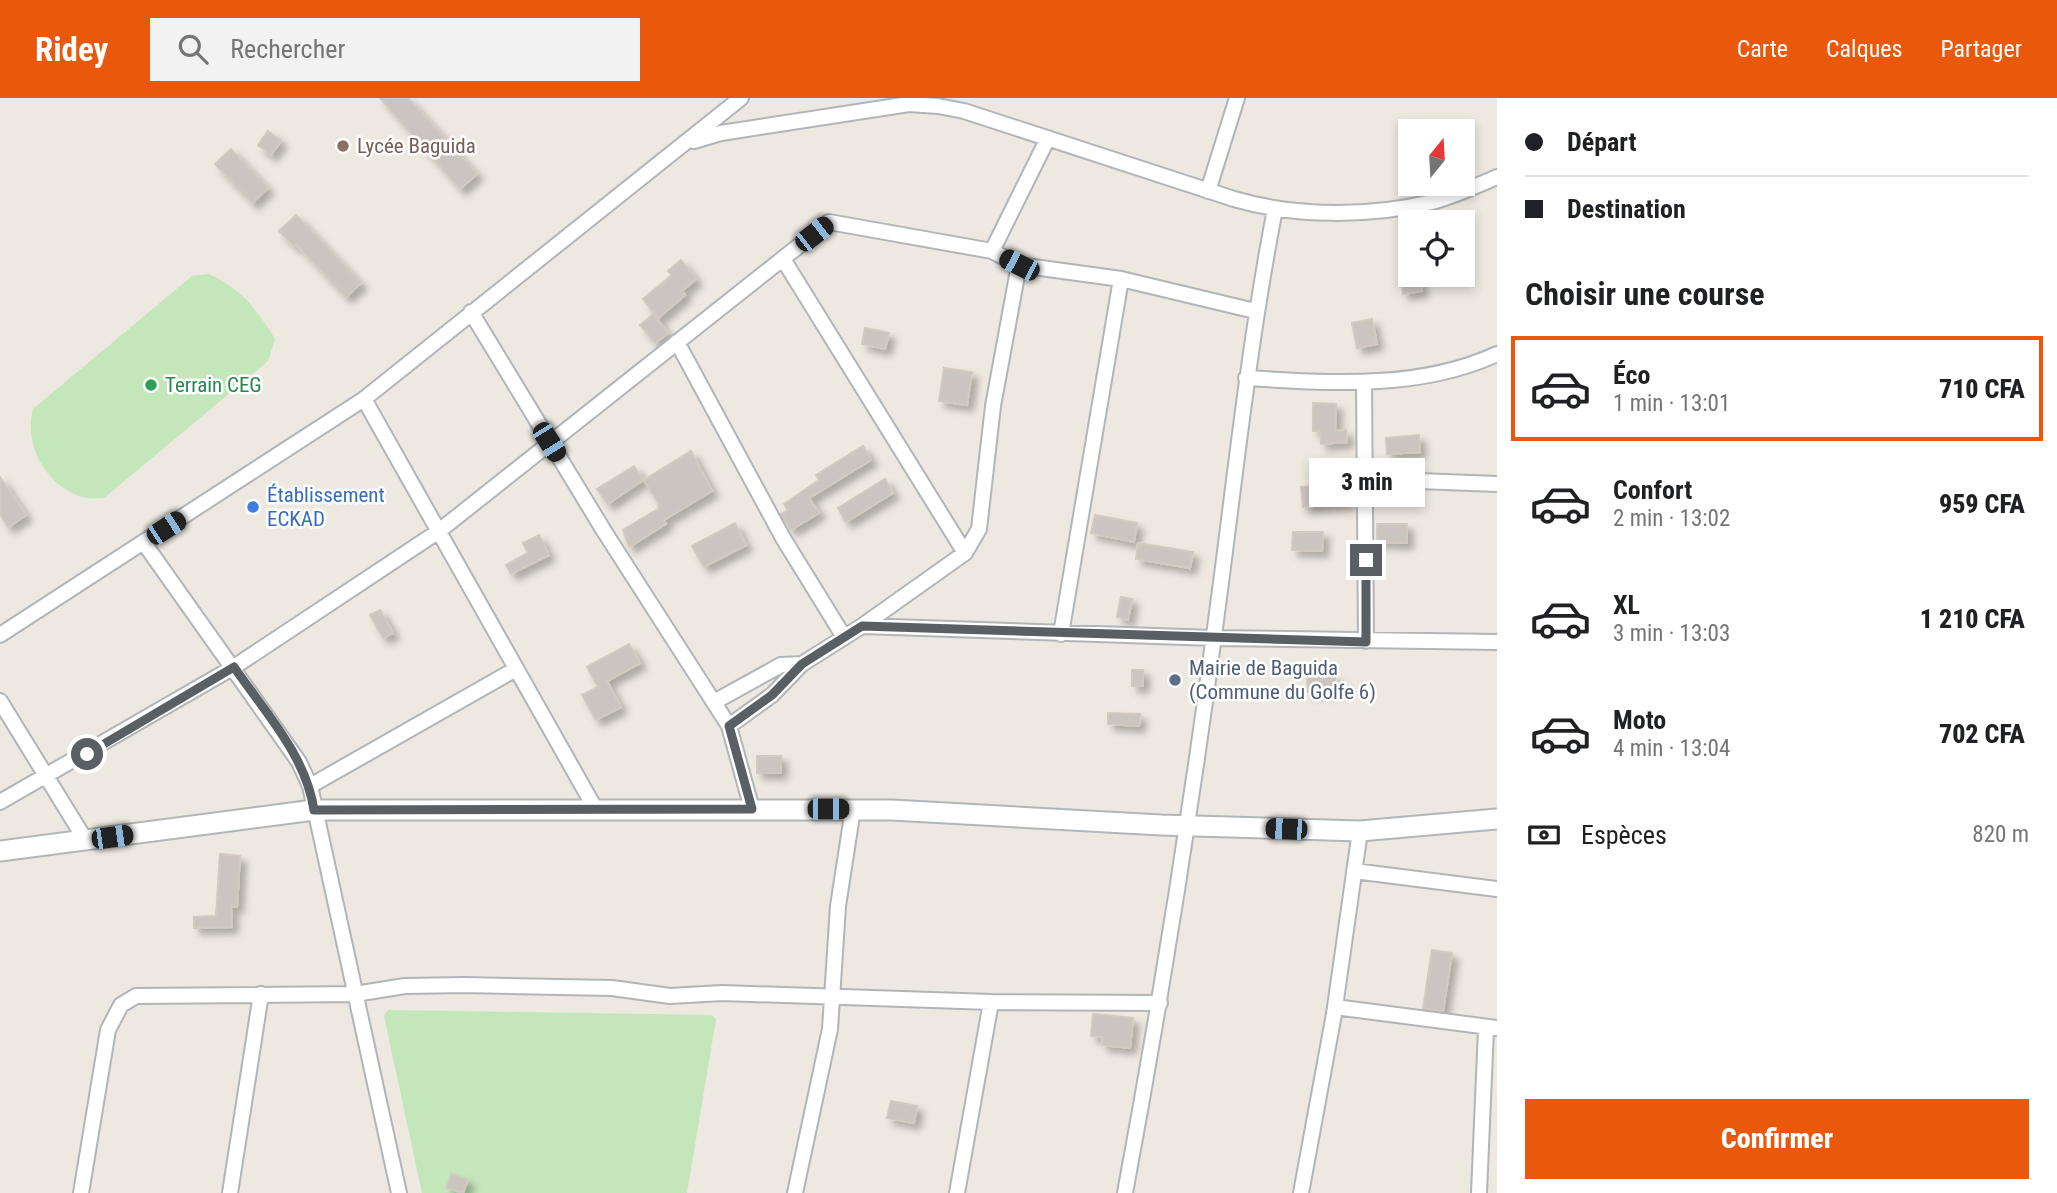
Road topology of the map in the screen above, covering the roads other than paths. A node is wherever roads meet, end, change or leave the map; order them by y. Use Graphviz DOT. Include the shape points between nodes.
graph roads {
  1 [pos="741,98"];
  2 [pos="1237,98"];
  3 [pos="1048,138"];
  4 [pos="689,142"];
  5 [pos="1497,177"];
  6 [pos="1208,191"];
  7 [pos="1275,209"];
  8 [pos="992,251"];
  9 [pos="783,259"];
  10 [pos="1019,265"];
  11 [pos="1121,279"];
  12 [pos="1255,311"];
  13 [pos="471,312"];
  14 [pos="677,342"];
  15 [pos="1497,354"];
  16 [pos="1247,378"];
  17 [pos="1364,384"];
  18 [pos="364,399"];
  19 [pos="549,442"];
  20 [pos="1366,479"];
  21 [pos="1497,484"];
  22 [pos="439,531"];
  23 [pos="144,543"];
  24 [pos="965,553"];
  25 [pos="862,626"];
  26 [pos="1061,634"];
  27 [pos="0,635"];
  28 [pos="845,636"];
  29 [pos="1214,638"];
  30 [pos="1366,642"];
  31 [pos="1497,642"];
  32 [pos="802,664"];
  33 [pos="234,667"];
  34 [pos="516,668"];
  35 [pos="0,701"];
  36 [pos="713,702"];
  37 [pos="729,726"];
  38 [pos="47,777"];
  39 [pos="310,786"];
  40 [pos="0,802"];
  41 [pos="752,809"];
  42 [pos="853,809"];
  43 [pos="314,810"];
  44 [pos="596,810"];
  45 [pos="1497,819"];
  46 [pos="1186,826"];
  47 [pos="1360,831"];
  48 [pos="86,841"];
  49 [pos="0,851"];
  50 [pos="1354,871"];
  51 [pos="1497,889"];
  52 [pos="261,994"];
  53 [pos="355,994"];
  54 [pos="834,998"];
  55 [pos="991,1002"];
  56 [pos="1160,1003"];
  57 [pos="1335,1007"];
  58 [pos="1492,1028"];
  59 [pos="81,1193"];
  60 [pos="230,1193"];
  61 [pos="399,1193"];
  62 [pos="794,1193"];
  63 [pos="957,1193"];
  64 [pos="1125,1193"];
  65 [pos="1301,1193"];
  66 [pos="1479,1193"];
  1 -- 4 [label="street"];
  2 -- 6 [label="street"];
  3 -- 4 [label="street" via="964,111 909,104"];
  3 -- 6 [label="street"];
  3 -- 8 [label="street"];
  4 -- 13 [label="street"];
  5 -- 7 [label="street" via="1432,202 1401,207"];
  6 -- 7 [label="street"];
  7 -- 12 [label="street"];
  8 -- 9 [label="street" via="829,222"];
  8 -- 10 [label="street"];
  9 -- 14 [label="street"];
  9 -- 24 [label="street"];
  10 -- 11 [label="street"];
  10 -- 24 [label="street" via="993,406 979,529"];
  11 -- 12 [label="street"];
  11 -- 26 [label="street"];
  12 -- 16 [label="street"];
  13 -- 18 [label="street"];
  13 -- 19 [label="street"];
  14 -- 19 [label="street"];
  14 -- 28 [label="street" via="783,538"];
  15 -- 17 [label="street" via="1475,364"];
  16 -- 17 [label="street"];
  16 -- 29 [label="street"];
  17 -- 20 [label="street"];
  18 -- 22 [label="street"];
  18 -- 23 [label="street"];
  19 -- 22 [label="street"];
  19 -- 36 [label="street"];
  20 -- 21 [label="street"];
  20 -- 30 [label="street"];
  22 -- 33 [label="street"];
  22 -- 34 [label="street"];
  23 -- 27 [label="street"];
  23 -- 33 [label="street"];
  24 -- 25 [label="street"];
  25 -- 26 [label="street"];
  25 -- 28 [label="street"];
  26 -- 29 [label="street"];
  28 -- 32 [label="street"];
  29 -- 30 [label="street"];
  29 -- 46 [label="street"];
  30 -- 31 [label="street"];
  32 -- 36 [label="street" via="782,665"];
  32 -- 37 [label="street" via="772,695"];
  33 -- 38 [label="street"];
  33 -- 39 [label="street" via="299,762"];
  34 -- 39 [label="street"];
  34 -- 44 [label="street"];
  35 -- 38 [label="street"];
  36 -- 37 [label="street"];
  37 -- 41 [label="street"];
  38 -- 40 [label="street"];
  38 -- 48 [label="street"];
  39 -- 43 [label="street"];
  41 -- 42 [label="street"];
  41 -- 44 [label="street"];
  42 -- 46 [label="street"];
  42 -- 54 [label="street" via="836,923"];
  43 -- 44 [label="street"];
  43 -- 48 [label="street"];
  43 -- 53 [label="street"];
  45 -- 47 [label="street"];
  46 -- 47 [label="street"];
  46 -- 56 [label="street"];
  47 -- 50 [label="street"];
  48 -- 49 [label="street"];
  50 -- 51 [label="street"];
  50 -- 57 [label="street"];
  52 -- 53 [label="street"];
  52 -- 59 [label="street" via="151,994 121,1005 108,1030"];
  52 -- 60 [label="street"];
  53 -- 54 [label="street" via="405,986 553,986 670,996 722,993"];
  53 -- 61 [label="street"];
  54 -- 55 [label="street"];
  54 -- 62 [label="street"];
  55 -- 56 [label="street"];
  55 -- 63 [label="street"];
  56 -- 64 [label="street"];
  57 -- 58 [label="street"];
  57 -- 65 [label="street"];
  58 -- 66 [label="street"];
}
